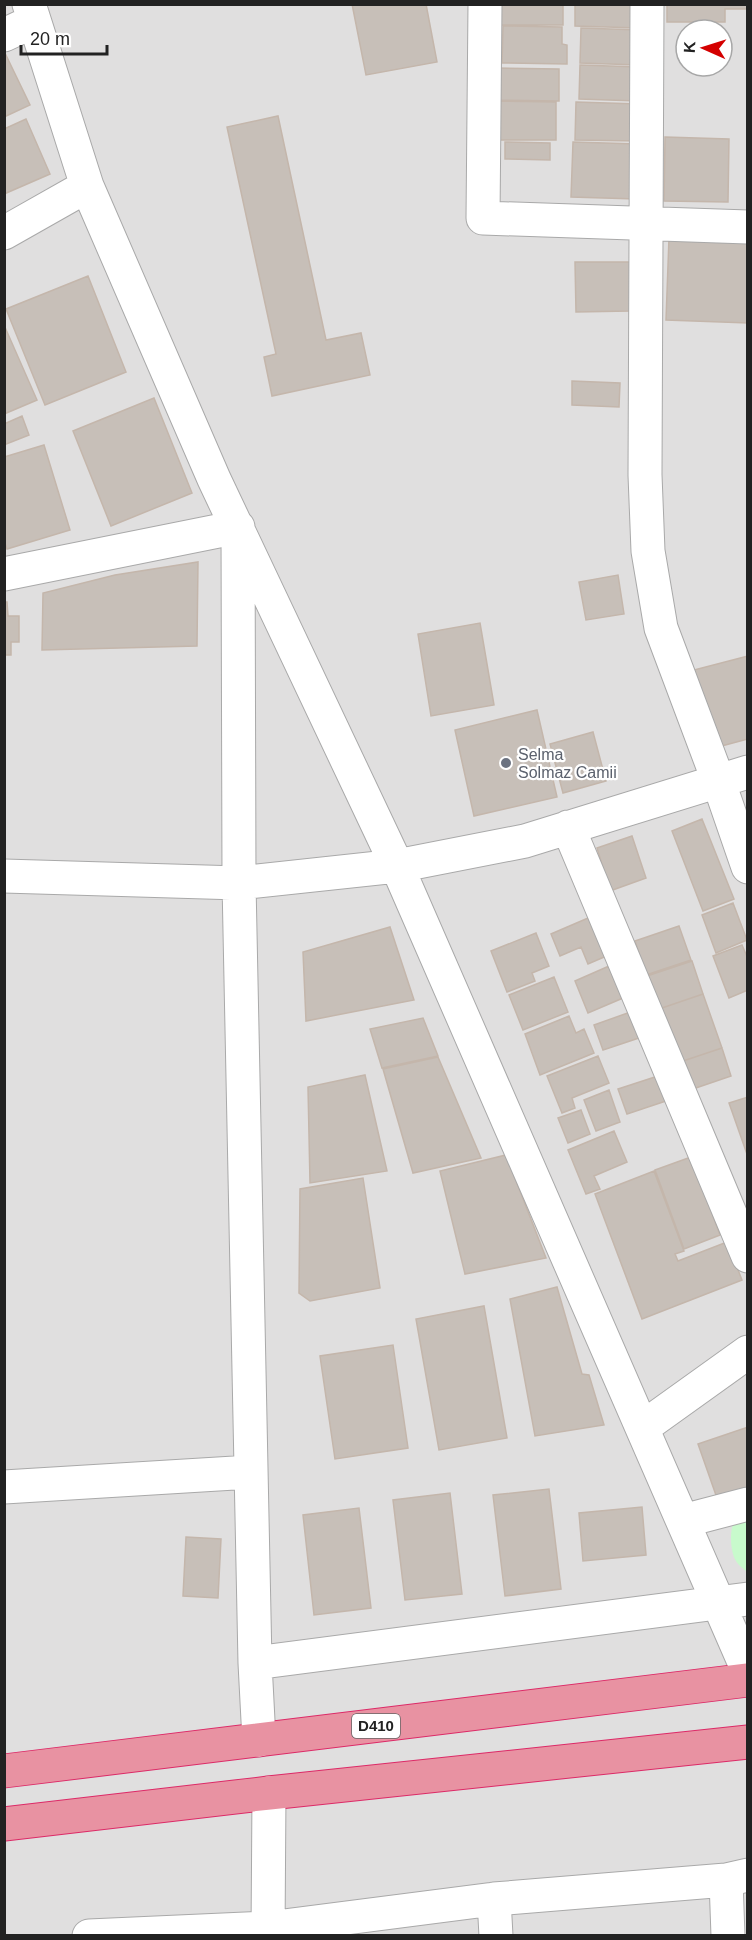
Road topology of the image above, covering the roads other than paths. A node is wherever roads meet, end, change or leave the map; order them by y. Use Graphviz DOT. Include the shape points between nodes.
graph roads {
  1 [pos="485,4"];
  2 [pos="647,4"];
  3 [pos="31,13"];
  4 [pos="4,35"];
  5 [pos="87,186"];
  6 [pos="645,223"];
  7 [pos="747,227"];
  8 [pos="4,233"];
  9 [pos="238,527"];
  10 [pos="4,574"];
  11 [pos="733,776"];
  12 [pos="568,827"];
  13 [pos="396,866"];
  14 [pos="747,867"];
  15 [pos="4,876"];
  16 [pos="239,882"];
  17 [pos="747,1256"];
  18 [pos="747,1352"];
  19 [pos="642,1428"];
  20 [pos="251,1472"];
  21 [pos="4,1487"];
  22 [pos="747,1504"];
  23 [pos="683,1521"];
  24 [pos="733,1600"];
  25 [pos="255,1662"];
  26 [pos="747,1671"];
  27 [pos="747,1680"];
  28 [pos="259,1740"];
  29 [pos="747,1742"];
  30 [pos="4,1772"];
  31 [pos="269,1793"];
  32 [pos="4,1824"];
  33 [pos="737,1877"];
  34 [pos="494,1899"];
  35 [pos="268,1932"];
  36 [pos="88,1935"];
  37 [pos="496,1935"];
  38 [pos="728,1935"];
  1 -- 6 [label="street" via="483,218"];
  2 -- 6 [label="street"];
  3 -- 4 [label="street"];
  3 -- 5 [label="street"];
  5 -- 8 [label="street"];
  5 -- 9 [label="street"];
  6 -- 7 [label="street"];
  6 -- 11 [label="street" via="648,551 661,628"];
  9 -- 10 [label="street"];
  9 -- 13 [label="street"];
  9 -- 16 [label="street"];
  11 -- 12 [label="street"];
  11 -- 14 [label="street"];
  12 -- 13 [label="street" via="525,840"];
  12 -- 17 [label="street"];
  13 -- 16 [label="street"];
  13 -- 19 [label="street"];
  15 -- 16 [label="street"];
  16 -- 20 [label="street"];
  18 -- 19 [label="street"];
  19 -- 23 [label="street"];
  20 -- 21 [label="street"];
  20 -- 25 [label="street"];
  22 -- 23 [label="street"];
  23 -- 24 [label="street"];
  24 -- 25 [label="street"];
  24 -- 26 [label="street"];
  25 -- 28 [label="street"];
  27 -- 28 [label="highway, D410"];
  28 -- 30 [label="highway, D410"];
  29 -- 31 [label="highway"];
  31 -- 32 [label="highway"];
  31 -- 35 [label="street"];
  33 -- 34 [label="street"];
  33 -- 38 [label="street"];
  34 -- 35 [label="street"];
  34 -- 37 [label="street"];
  35 -- 36 [label="street"];
}
